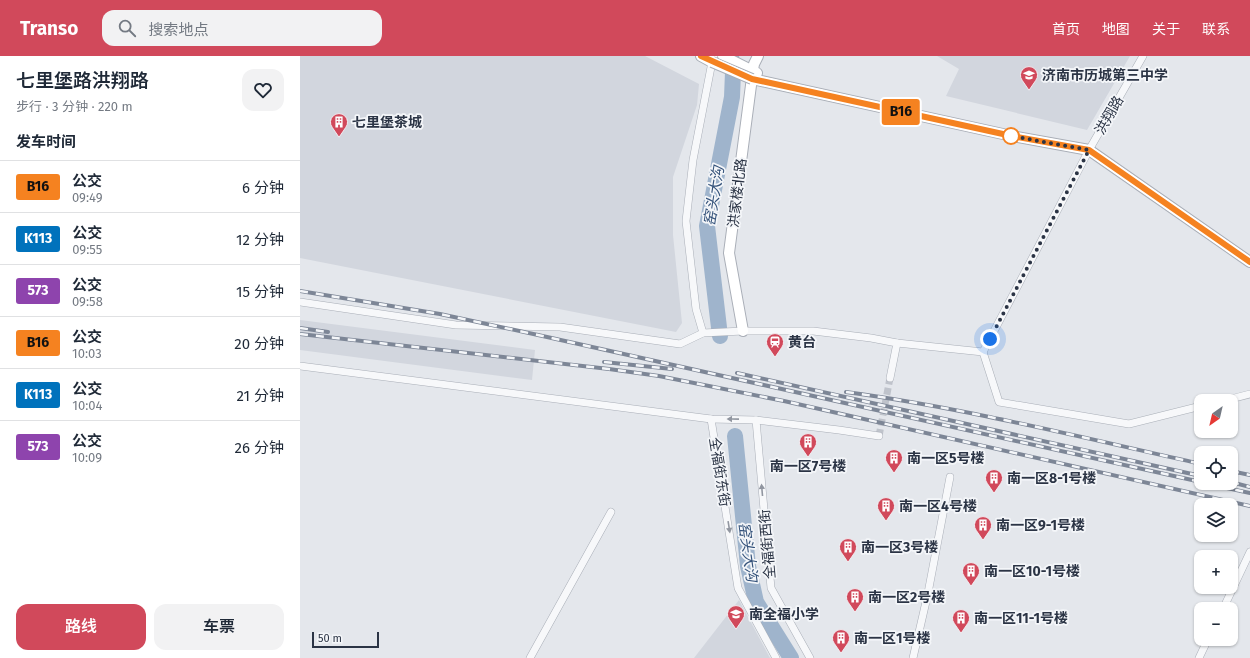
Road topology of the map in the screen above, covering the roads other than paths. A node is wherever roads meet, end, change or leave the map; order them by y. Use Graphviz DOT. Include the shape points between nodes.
graph roads {
  1 [pos="701,56"];
  2 [pos="723,56"];
  3 [pos="758,56"];
  4 [pos="1143,56"];
  5 [pos="713,59"];
  6 [pos="752,75"];
  7 [pos="1089,150"];
  8 [pos="1250,262"];
  9 [pos="300,302"];
  10 [pos="743,331"];
  11 [pos="703,333"];
  12 [pos="897,343"];
  13 [pos="983,352"];
  14 [pos="300,366"];
  15 [pos="890,378"];
  16 [pos="1250,394"];
  17 [pos="1238,397"];
  18 [pos="1194,408"];
  19 [pos="711,419"];
  20 [pos="756,420"];
  21 [pos="879,436"];
  22 [pos="950,477"];
  23 [pos="611,512"];
  24 [pos="1250,552"];
  25 [pos="1226,602"];
  26 [pos="1205,646"];
  27 [pos="530,658"];
  28 [pos="776,658"];
  29 [pos="810,658"];
  30 [pos="913,658"];
  31 [pos="1199,658"];
  1 -- 5 [label="main road"];
  2 -- 6 [label="main road"];
  3 -- 6 [label="main road, 洪家楼北路"];
  4 -- 7 [label="street, 洪翔路"];
  5 -- 6 [label="main road, bridge"];
  5 -- 11 [label="street" via="693,160 686,221 696,309"];
  6 -- 7 [label="main road" via="777,85"];
  6 -- 10 [label="main road, 洪家楼北路" via="729,253"];
  7 -- 8 [label="main road"];
  7 -- 13 [label="street, 洪翔路"];
  9 -- 11 [label="street" via="456,324 560,327 680,344"];
  10 -- 11 [label="street"];
  10 -- 12 [label="street" via="812,331"];
  12 -- 13 [label="street"];
  12 -- 15 [label="street"];
  13 -- 18 [label="street" via="999,402 1129,424"];
  14 -- 19 [label="street"];
  16 -- 17 [label="street"];
  20 -- 19 [label="street, one-way"];
  19 -- 28 [label="street, 全福街东街, one-way" via="738,588"];
  20 -- 21 [label="street"];
  29 -- 20 [label="street, 全福街西街, one-way" via="771,588"];
  22 -- 30 [label="street"];
  23 -- 27 [label="street"];
  24 -- 25 [label="street"];
  26 -- 31 [label="street"];
}
